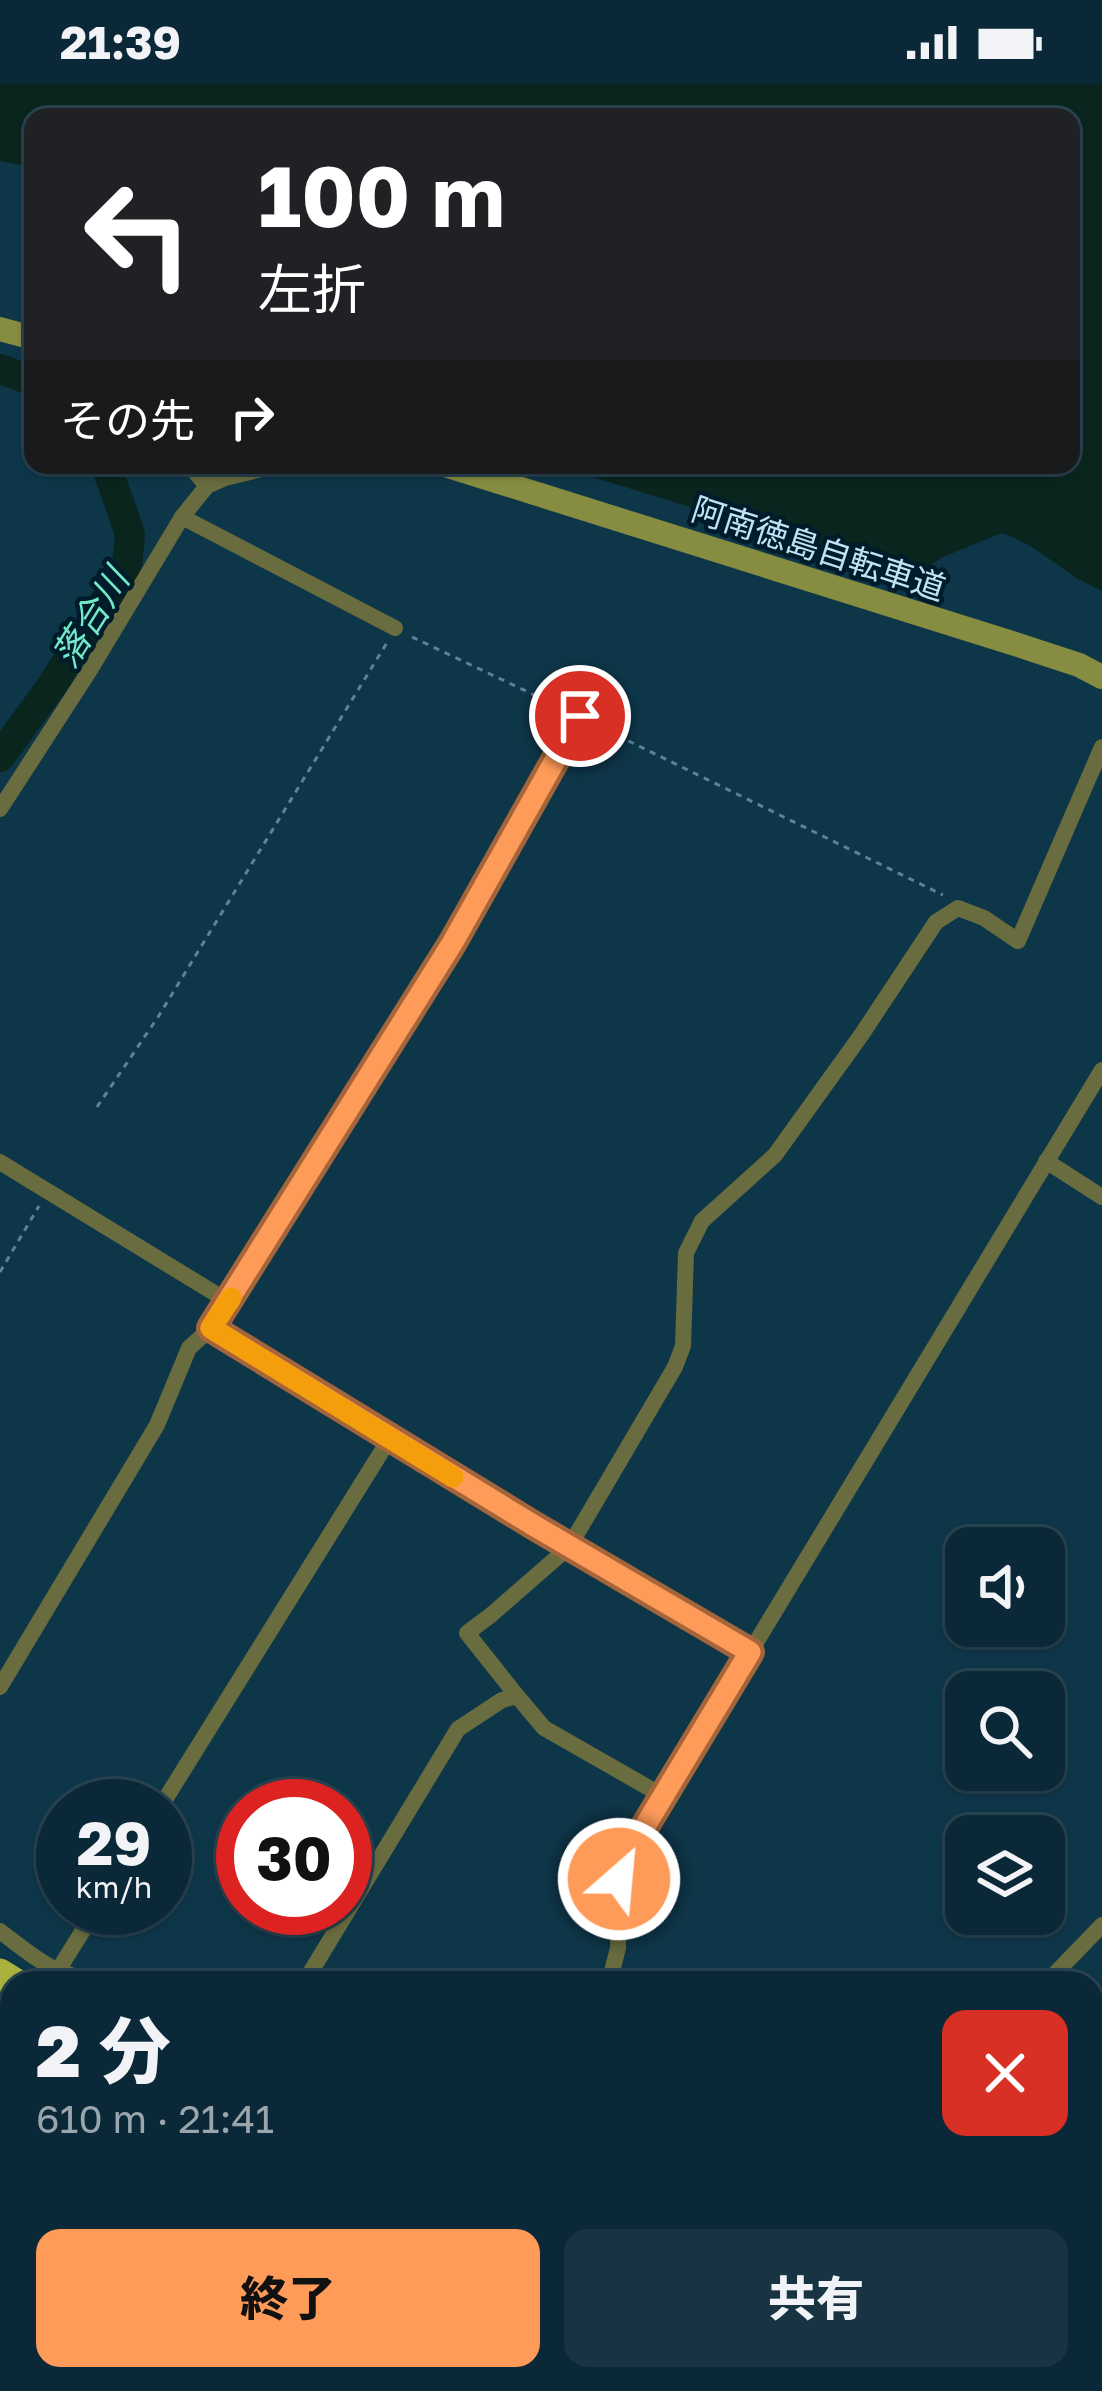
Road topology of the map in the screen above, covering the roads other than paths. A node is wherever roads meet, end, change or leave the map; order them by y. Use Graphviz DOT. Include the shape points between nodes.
graph roads {
  1 [pos="197,474"];
  2 [pos="241,474"];
  3 [pos="475,474"];
  4 [pos="207,486"];
  5 [pos="182,517"];
  6 [pos="395,628"];
  7 [pos="1102,677"];
  8 [pos="580,716"];
  9 [pos="1102,747"];
  10 [pos="0,809"];
  11 [pos="1102,1070"];
  12 [pos="0,1162"];
  13 [pos="1046,1162"];
  14 [pos="1102,1197"];
  15 [pos="229,1302"];
  16 [pos="211,1328"];
  17 [pos="390,1438"];
  18 [pos="569,1546"];
  19 [pos="750,1652"];
  20 [pos="0,1687"];
  21 [pos="517,1696"];
  22 [pos="177,1779"];
  23 [pos="663,1796"];
  24 [pos="1102,1925"];
  25 [pos="0,1931"];
  26 [pos="75,1935"];
  27 [pos="49,1968"];
  28 [pos="45,1971"];
  29 [pos="60,1971"];
  30 [pos="311,1971"];
  31 [pos="612,1971"];
  32 [pos="1058,1971"];
  1 -- 4 [label="street"];
  2 -- 4 [label="street"];
  3 -- 7 [label="main road, 阿南徳島自転車道"];
  4 -- 5 [label="street"];
  5 -- 6 [label="street"];
  5 -- 10 [label="street"];
  8 -- 15 [label="street" via="453,942"];
  9 -- 18 [label="street" via="1018,941 958,908 936,922 775,1154 702,1221 686,1253 675,1367"];
  11 -- 13 [label="street"];
  12 -- 15 [label="street"];
  13 -- 14 [label="street"];
  13 -- 19 [label="street"];
  15 -- 16 [label="street"];
  16 -- 17 [label="street"];
  16 -- 20 [label="street" via="188,1348 157,1426"];
  17 -- 18 [label="street"];
  17 -- 22 [label="street"];
  18 -- 19 [label="street"];
  18 -- 21 [label="street" via="467,1633"];
  19 -- 23 [label="street"];
  21 -- 23 [label="street" via="544,1728"];
  21 -- 30 [label="street" via="458,1729"];
  23 -- 31 [label="street" via="619,1879"];
  24 -- 32 [label="street"];
  25 -- 27 [label="street"];
  26 -- 27 [label="street"];
  27 -- 28 [label="street"];
  27 -- 29 [label="street"];
}
